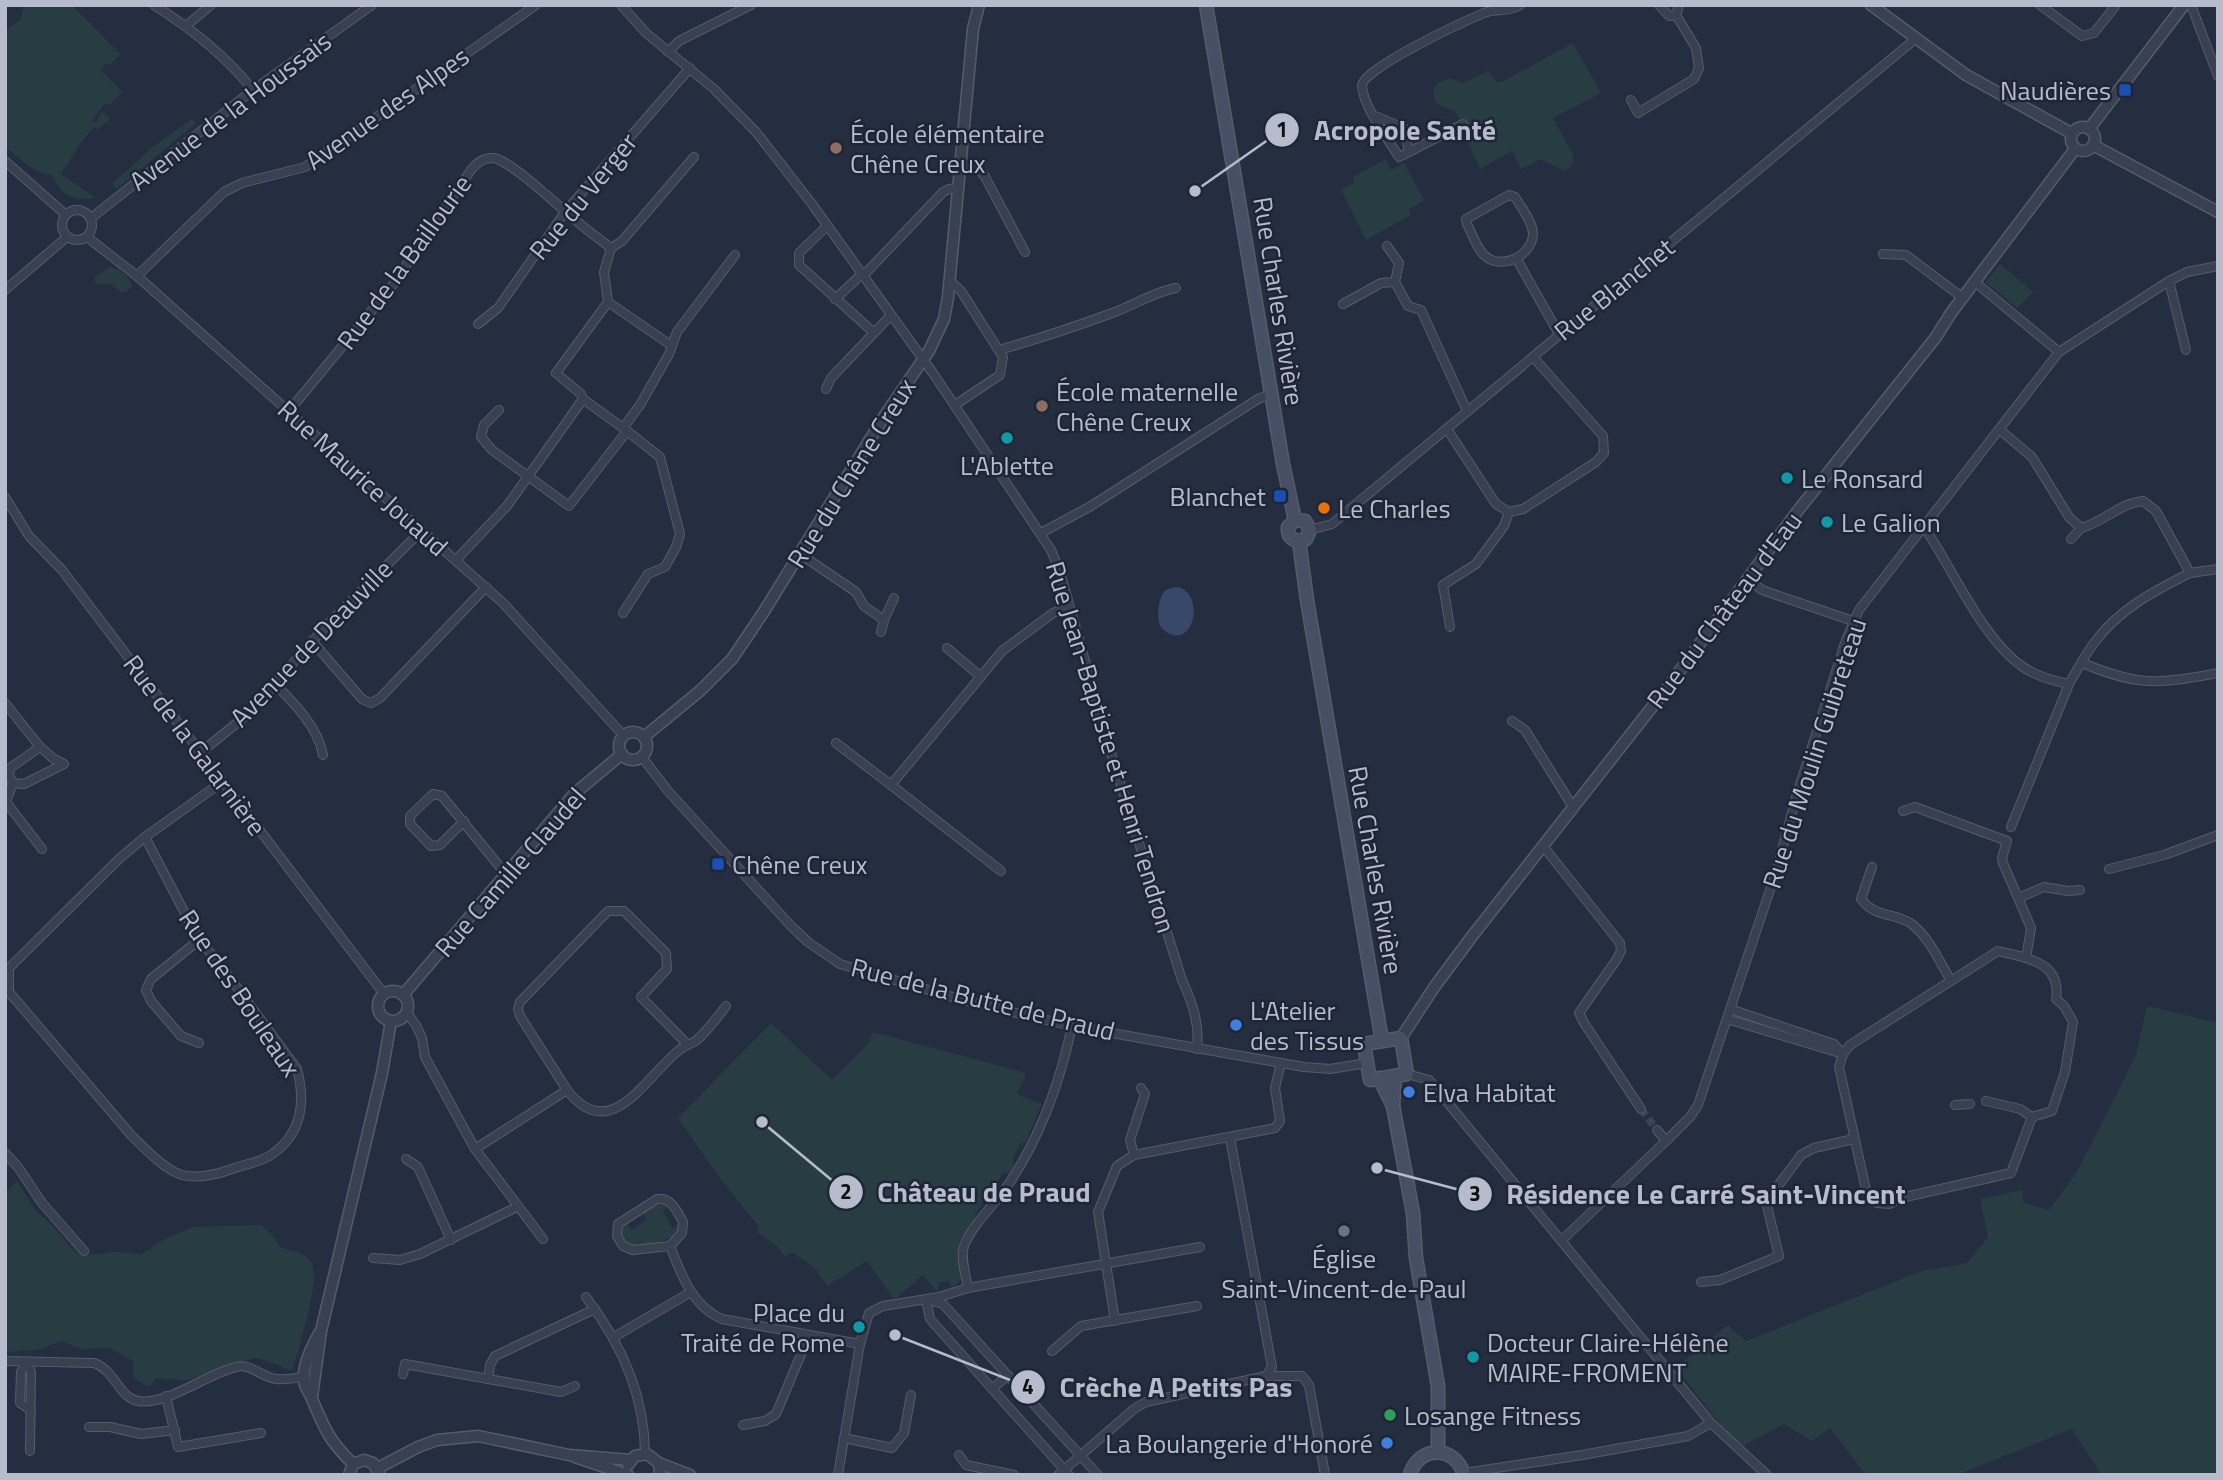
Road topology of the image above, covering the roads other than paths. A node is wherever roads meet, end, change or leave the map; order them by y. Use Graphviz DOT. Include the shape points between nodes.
graph roads {
  1 [pos="154,5"];
  2 [pos="211,5"];
  3 [pos="372,5"];
  4 [pos="536,5"];
  5 [pos="621,5"];
  6 [pos="979,5"];
  7 [pos="1206,5"];
  8 [pos="1520,5"];
  9 [pos="1660,5"];
  10 [pos="1871,5"];
  11 [pos="2040,5"];
  12 [pos="2116,5"];
  13 [pos="2185,5"];
  14 [pos="2191,5"];
  15 [pos="747,6"];
  16 [pos="1486,8"];
  17 [pos="1677,10"];
  18 [pos="187,25"];
  19 [pos="1914,40"];
  20 [pos="668,52"];
  21 [pos="690,68"];
  22 [pos="2218,76"];
  23 [pos="253,90"];
  24 [pos="1631,100"];
  25 [pos="1375,116"];
  26 [pos="1463,124"];
  27 [pos="2090,129"];
  28 [pos="2071,133"];
  29 [pos="2093,145"];
  30 [pos="2076,149"];
  31 [pos="1409,152"];
  32 [pos="695,157"];
  33 [pos="5,162"];
  34 [pos="960,162"];
  35 [pos="958,188"];
  36 [pos="565,212"];
  37 [pos="2218,212"];
  38 [pos="66,215"];
  39 [pos="90,219"];
  40 [pos="827,226"];
  41 [pos="68,237"];
  42 [pos="87,237"];
  43 [pos="1387,246"];
  44 [pos="611,248"];
  45 [pos="1025,253"];
  46 [pos="1883,254"];
  47 [pos="735,255"];
  48 [pos="1517,258"];
  49 [pos="2218,266"];
  50 [pos="137,275"];
  51 [pos="863,275"];
  52 [pos="950,281"];
  53 [pos="2169,281"];
  54 [pos="1395,282"];
  55 [pos="1975,282"];
  56 [pos="1176,288"];
  57 [pos="5,290"];
  58 [pos="1963,298"];
  59 [pos="835,299"];
  60 [pos="608,302"];
  61 [pos="1343,304"];
  62 [pos="891,315"];
  63 [pos="478,324"];
  64 [pos="873,332"];
  65 [pos="1559,334"];
  66 [pos="672,346"];
  67 [pos="999,350"];
  68 [pos="2186,350"];
  69 [pos="2059,352"];
  70 [pos="1532,357"];
  71 [pos="923,361"];
  72 [pos="826,389"];
  73 [pos="1271,394"];
  74 [pos="583,399"];
  75 [pos="955,405"];
  76 [pos="499,410"];
  77 [pos="289,411"];
  78 [pos="1468,411"];
  79 [pos="1447,429"];
  80 [pos="625,430"];
  81 [pos="2000,430"];
  82 [pos="527,476"];
  83 [pos="5,497"];
  84 [pos="1509,512"];
  85 [pos="1295,520"];
  86 [pos="1924,527"];
  87 [pos="2081,528"];
  88 [pos="1310,530"];
  89 [pos="421,531"];
  90 [pos="1041,533"];
  91 [pos="2071,539"];
  92 [pos="1299,541"];
  93 [pos="800,554"];
  94 [pos="456,560"];
  95 [pos="2218,569"];
  96 [pos="2190,573"];
  97 [pos="1748,579"];
  98 [pos="486,587"];
  99 [pos="894,598"];
  100 [pos="1069,607"];
  101 [pos="623,613"];
  102 [pos="884,620"];
  103 [pos="1853,621"];
  104 [pos="1450,627"];
  105 [pos="881,632"];
  106 [pos="312,641"];
  107 [pos="947,649"];
  108 [pos="2082,663"];
  109 [pos="2218,673"];
  110 [pos="980,676"];
  111 [pos="274,683"];
  112 [pos="2069,684"];
  113 [pos="5,703"];
  114 [pos="1512,721"];
  115 [pos="624,736"];
  116 [pos="644,737"];
  117 [pos="836,743"];
  118 [pos="40,747"];
  119 [pos="200,753"];
  120 [pos="622,754"];
  121 [pos="323,755"];
  122 [pos="642,757"];
  123 [pos="222,782"];
  124 [pos="13,783"];
  125 [pos="891,785"];
  126 [pos="1573,807"];
  127 [pos="1903,811"];
  128 [pos="464,821"];
  129 [pos="2011,827"];
  130 [pos="2218,835"];
  131 [pos="145,837"];
  132 [pos="1543,846"];
  133 [pos="42,849"];
  134 [pos="1872,867"];
  135 [pos="2109,869"];
  136 [pos="1001,871"];
  137 [pos="506,873"];
  138 [pos="2080,890"];
  139 [pos="2018,898"];
  140 [pos="199,940"];
  141 [pos="2026,958"];
  142 [pos="7,970"];
  143 [pos="1950,979"];
  144 [pos="384,994"];
  145 [pos="404,995"];
  146 [pos="726,1006"];
  147 [pos="1730,1009"];
  148 [pos="407,1013"];
  149 [pos="1727,1019"];
  150 [pos="391,1021"];
  151 [pos="1072,1026"];
  152 [pos="1401,1038"];
  153 [pos="1382,1041"];
  154 [pos="199,1043"];
  155 [pos="688,1045"];
  156 [pos="1197,1049"];
  157 [pos="1843,1054"];
  158 [pos="1281,1063"];
  159 [pos="1367,1063"];
  160 [pos="1401,1075"];
  161 [pos="1379,1078"];
  162 [pos="1141,1088"];
  163 [pos="567,1090"];
  164 [pos="1986,1101"];
  165 [pos="1970,1104"];
  166 [pos="1955,1105"];
  167 [pos="1393,1106"];
  168 [pos="1641,1110"];
  169 [pos="2032,1117"];
  170 [pos="1657,1130"];
  171 [pos="1230,1138"];
  172 [pos="1854,1139"];
  173 [pos="1666,1141"];
  174 [pos="475,1149"];
  175 [pos="5,1153"];
  176 [pos="1134,1156"];
  177 [pos="406,1158"];
  178 [pos="517,1207"];
  179 [pos="543,1239"];
  180 [pos="451,1240"];
  181 [pos="1561,1241"];
  182 [pos="670,1246"];
  183 [pos="1200,1247"];
  184 [pos="84,1251"];
  185 [pos="373,1258"];
  186 [pos="1105,1265"];
  187 [pos="1701,1282"];
  188 [pos="968,1288"];
  189 [pos="691,1292"];
  190 [pos="586,1297"];
  191 [pos="926,1300"];
  192 [pos="1197,1306"];
  193 [pos="595,1309"];
  194 [pos="1115,1321"];
  195 [pos="321,1331"];
  196 [pos="808,1335"];
  197 [pos="614,1337"];
  198 [pos="860,1344"];
  199 [pos="1052,1351"];
  200 [pos="5,1361"];
  201 [pos="26,1362"];
  202 [pos="404,1374"];
  203 [pos="1008,1375"];
  204 [pos="1266,1376"];
  205 [pos="304,1377"];
  206 [pos="488,1380"];
  207 [pos="575,1386"];
  208 [pos="992,1389"];
  209 [pos="911,1395"];
  210 [pos="166,1396"];
  211 [pos="312,1396"];
  212 [pos="1711,1423"];
  213 [pos="743,1425"];
  214 [pos="89,1427"];
  215 [pos="175,1430"];
  216 [pos="261,1433"];
  217 [pos="844,1438"];
  218 [pos="30,1451"];
  219 [pos="1438,1451"];
  220 [pos="645,1454"];
  221 [pos="569,1455"];
  222 [pos="959,1455"];
  223 [pos="1080,1455"];
  224 [pos="631,1460"];
  225 [pos="351,1469"];
  226 [pos="659,1469"];
  227 [pos="379,1471"];
  228 [pos="1064,1473"];
  229 [pos="1464,1474"];
  230 [pos="628,1475"];
  231 [pos="690,1475"];
  232 [pos="838,1475"];
  233 [pos="1014,1475"];
  234 [pos="1098,1475"];
  235 [pos="1325,1475"];
  236 [pos="1410,1475"];
  237 [pos="1767,1475"];
  1 -- 18 [label="street"];
  2 -- 18 [label="street"];
  3 -- 23 [label="street, Avenue de la Houssais"];
  4 -- 50 [label="street, Avenue des Alpes" via="305,167 224,192"];
  5 -- 20 [label="street, Rue Jean-Baptiste et Henri Tendron"];
  6 -- 34 [label="street, Rue du Chêne Creux"];
  7 -- 73 [label="main road, Rue Charles Rivière"];
  8 -- 16 [label="street" via="1510,11"];
  9 -- 17 [label="street" via="1669,16"];
  10 -- 19 [label="street"];
  11 -- 12 [label="street" via="2082,36 2094,33"];
  13 -- 27 [label="street"];
  14 -- 22 [label="street"];
  15 -- 20 [label="street" via="679,41"];
  16 -- 25 [label="street" via="1363,79 1365,98"];
  17 -- 24 [label="street" via="1699,59 1694,79 1637,113"];
  18 -- 23 [label="street"];
  19 -- 28 [label="street" via="1966,75"];
  19 -- 65 [label="street, Rue Blanchet"];
  20 -- 21 [label="street, Rue Jean-Baptiste et Henri Tendron"];
  21 -- 36 [label="street, Rue du Verger"];
  21 -- 40 [label="street, Rue Jean-Baptiste et Henri Tendron" via="756,132"];
  23 -- 39 [label="street, Avenue de la Houssais"];
  25 -- 31 [label="street" via="1404,128"];
  25 -- 31 [label="street" via="1399,157"];
  26 -- 31 [label="street"];
  27 -- 28 [label="street" via="2080,127"];
  27 -- 29 [label="street" via="2095,136"];
  28 -- 30 [label="street" via="2070,142"];
  29 -- 30 [label="street" via="2086,151"];
  29 -- 37 [label="street"];
  30 -- 55 [label="street, Rue du Château d'Eau"];
  32 -- 44 [label="street"];
  33 -- 38 [label="street"];
  34 -- 35 [label="street, Rue du Chêne Creux"];
  34 -- 45 [label="street" via="984,174"];
  35 -- 51 [label="street" via="946,190"];
  35 -- 52 [label="street, Rue du Chêne Creux"];
  36 -- 44 [label="street"];
  36 -- 63 [label="street, Rue du Verger" via="498,308"];
  36 -- 77 [label="street, Rue de la Baillourie" via="503,162 480,161 392,286"];
  38 -- 39 [label="street" via="78,210"];
  38 -- 41 [label="street" via="62,228"];
  39 -- 42 [label="street"];
  40 -- 51 [label="street, Rue Jean-Baptiste et Henri Tendron"];
  40 -- 59 [label="street" via="799,253 799,265"];
  41 -- 42 [label="street"];
  41 -- 57 [label="street"];
  42 -- 50 [label="street, Rue Maurice Jouaud"];
  43 -- 54 [label="street" via="1399,263"];
  44 -- 60 [label="street" via="604,272"];
  46 -- 58 [label="street" via="1906,255"];
  47 -- 66 [label="street" via="677,332"];
  48 -- 48 [label="street" via="1527,251 1533,233 1513,195 1466,219 1484,255 1507,262"];
  48 -- 65 [label="street"];
  49 -- 53 [label="street, Rue du Moulin Guibreteau"];
  50 -- 77 [label="street, Rue Maurice Jouaud"];
  51 -- 59 [label="street"];
  51 -- 62 [label="street, Rue Jean-Baptiste et Henri Tendron"];
  52 -- 67 [label="street"];
  52 -- 71 [label="street, Rue du Chêne Creux" via="944,319"];
  53 -- 68 [label="street"];
  53 -- 69 [label="street, Rue du Moulin Guibreteau"];
  54 -- 61 [label="street" via="1381,283"];
  54 -- 78 [label="street" via="1408,306 1421,310"];
  55 -- 58 [label="street, Rue du Château d'Eau"];
  55 -- 69 [label="street"];
  56 -- 67 [label="street"];
  58 -- 97 [label="street, Rue du Château d'Eau"];
  59 -- 64 [label="street"];
  60 -- 66 [label="street"];
  60 -- 74 [label="street" via="556,373"];
  62 -- 64 [label="street"];
  62 -- 71 [label="street, Rue Jean-Baptiste et Henri Tendron"];
  64 -- 72 [label="street"];
  65 -- 70 [label="street, Rue Blanchet"];
  66 -- 80 [label="street"];
  67 -- 75 [label="street" via="1002,372"];
  69 -- 81 [label="street, Rue du Moulin Guibreteau"];
  70 -- 78 [label="street, Rue Blanchet"];
  70 -- 84 [label="street" via="1603,436 1604,453 1523,509"];
  71 -- 75 [label="street, Rue Jean-Baptiste et Henri Tendron"];
  71 -- 93 [label="street, Rue du Chêne Creux"];
  73 -- 85 [label="main road, Rue Charles Rivière"];
  73 -- 90 [label="street"];
  74 -- 80 [label="street"];
  74 -- 82 [label="street"];
  75 -- 90 [label="street, Rue Jean-Baptiste et Henri Tendron"];
  76 -- 82 [label="street" via="484,425 481,437"];
  77 -- 89 [label="street, Rue Maurice Jouaud"];
  78 -- 79 [label="street, Rue Blanchet"];
  79 -- 84 [label="street" via="1496,504"];
  79 -- 88 [label="street, Rue Blanchet" via="1332,524"];
  80 -- 82 [label="street" via="569,506"];
  80 -- 101 [label="street" via="660,457 680,534 665,568 648,574"];
  81 -- 86 [label="street, Rue du Moulin Guibreteau"];
  81 -- 87 [label="street" via="2032,457 2069,517"];
  82 -- 94 [label="street" via="508,506"];
  83 -- 119 [label="street, Rue de la Galarnière" via="29,536 62,570"];
  84 -- 104 [label="street" via="1476,564 1443,585"];
  85 -- 88 [label="main road" via="1305,521"];
  85 -- 92 [label="main road, Rue Charles Rivière" via="1288,531"];
  86 -- 103 [label="street, Rue du Moulin Guibreteau"];
  86 -- 112 [label="street" via="2008,654 2026,669"];
  87 -- 91 [label="street"];
  87 -- 96 [label="street" via="2129,503 2143,501 2156,510"];
  88 -- 92 [label="main road"];
  89 -- 94 [label="street, Rue Maurice Jouaud"];
  89 -- 106 [label="street, Avenue de Deauville"];
  90 -- 100 [label="street, Rue Jean-Baptiste et Henri Tendron" via="1057,564"];
  92 -- 153 [label="main road, Rue Charles Rivière"];
  93 -- 102 [label="street" via="856,592 864,606"];
  93 -- 116 [label="street, Rue du Chêne Creux" via="732,659"];
  94 -- 98 [label="street, Rue Maurice Jouaud"];
  95 -- 96 [label="street"];
  96 -- 108 [label="street" via="2147,594 2116,618"];
  97 -- 103 [label="street" via="1762,590"];
  97 -- 126 [label="street, Rue du Château d'Eau"];
  98 -- 106 [label="street" via="371,703 362,699"];
  98 -- 115 [label="street, Rue Maurice Jouaud"];
  99 -- 102 [label="street"];
  100 -- 110 [label="street" via="1048,616 1002,651"];
  100 -- 156 [label="street, Rue Jean-Baptiste et Henri Tendron" via="1192,1004"];
  102 -- 105 [label="street"];
  103 -- 147 [label="street, Rue du Moulin Guibreteau"];
  106 -- 111 [label="street, Avenue de Deauville"];
  107 -- 110 [label="street"];
  108 -- 109 [label="street" via="2123,679 2150,683"];
  108 -- 112 [label="street"];
  110 -- 125 [label="street"];
  111 -- 119 [label="street, Avenue de Deauville" via="248,713"];
  111 -- 121 [label="street" via="320,740"];
  112 -- 129 [label="street"];
  113 -- 118 [label="street"];
  114 -- 126 [label="street" via="1525,730"];
  115 -- 116 [label="street" via="634,732"];
  115 -- 120 [label="street" via="619,744"];
  116 -- 122 [label="street" via="648,748"];
  117 -- 125 [label="street"];
  118 -- 124 [label="street" via="10,768"];
  118 -- 124 [label="street" via="64,764 24,785"];
  119 -- 123 [label="street, Rue de la Galarnière"];
  120 -- 122 [label="street" via="630,760"];
  120 -- 137 [label="street, Rue Camille Claudel" via="574,794"];
  122 -- 151 [label="street, Rue de la Butte de Praud" via="791,926 825,955 863,972"];
  123 -- 131 [label="street"];
  123 -- 144 [label="street, Rue de la Galarnière"];
  124 -- 133 [label="street" via="6,802"];
  125 -- 136 [label="street"];
  126 -- 132 [label="street, Rue du Château d'Eau"];
  127 -- 139 [label="street" via="1915,807 2007,841 2002,858"];
  128 -- 128 [label="street" via="442,796 433,794 410,817 410,824 431,846 440,845"];
  128 -- 137 [label="street"];
  130 -- 135 [label="street"];
  131 -- 140 [label="street, Rue des Bouleaux"];
  131 -- 142 [label="street"];
  132 -- 152 [label="street, Rue du Château d'Eau" via="1435,986"];
  132 -- 168 [label="street" via="1620,943 1617,959 1579,1013"];
  134 -- 143 [label="street" via="1861,898 1869,909 1912,923"];
  137 -- 145 [label="street, Rue Camille Claudel"];
  138 -- 139 [label="street" via="2044,887"];
  139 -- 141 [label="street" via="2031,928"];
  140 -- 142 [label="street, Rue des Bouleaux" via="297,1069 302,1111 289,1138 270,1157 208,1176 180,1174 131,1135 9,992"];
  140 -- 154 [label="street" via="151,979 146,990 181,1036"];
  141 -- 143 [label="street" via="1998,951"];
  141 -- 169 [label="street" via="2040,961 2053,976 2056,999 2073,1022 2065,1072 2052,1111"];
  143 -- 157 [label="street"];
  144 -- 145 [label="street"];
  144 -- 150 [label="street" via="378,1010"];
  145 -- 148 [label="street"];
  146 -- 155 [label="street"];
  147 -- 149 [label="street, Rue du Moulin Guibreteau"];
  147 -- 157 [label="street" via="1834,1044"];
  148 -- 150 [label="street" via="401,1020"];
  148 -- 174 [label="street" via="422,1038 425,1057"];
  149 -- 157 [label="street"];
  149 -- 173 [label="street, Rue du Moulin Guibreteau" via="1698,1105"];
  150 -- 195 [label="street"];
  151 -- 156 [label="street, Rue de la Butte de Praud"];
  151 -- 188 [label="street" via="1051,1102 1031,1145 1009,1184 965,1243"];
  152 -- 153 [label="main road"];
  152 -- 160 [label="main road"];
  153 -- 159 [label="main road" via="1364,1044"];
  155 -- 163 [label="street" via="611,1111 588,1109"];
  155 -- 163 [label="street" via="640,998 667,969 666,953 624,911 608,911 518,1009"];
  156 -- 158 [label="street, Rue de la Butte de Praud"];
  157 -- 172 [label="street" via="1839,1067"];
  158 -- 159 [label="street, Rue de la Butte de Praud" via="1330,1069"];
  158 -- 171 [label="street" via="1275,1088 1277,1126"];
  159 -- 161 [label="main road" via="1370,1080"];
  160 -- 161 [label="main road"];
  160 -- 167 [label="main road"];
  160 -- 181 [label="street" via="1429,1080"];
  161 -- 167 [label="main road"];
  162 -- 176 [label="street" via="1146,1094 1130,1140"];
  163 -- 174 [label="street"];
  164 -- 169 [label="street"];
  165 -- 166 [label="street"];
  167 -- 219 [label="main road" via="1438,1386"];
  169 -- 172 [label="street" via="2011,1172 1881,1205 1866,1190"];
  170 -- 173 [label="street"];
  171 -- 176 [label="street"];
  171 -- 204 [label="street" via="1272,1367"];
  172 -- 187 [label="street" via="1801,1155 1766,1202 1779,1256 1720,1280"];
  173 -- 181 [label="street, Rue du Moulin Guibreteau"];
  174 -- 178 [label="street"];
  175 -- 184 [label="street"];
  176 -- 186 [label="street" via="1117,1166 1098,1212"];
  177 -- 180 [label="street" via="418,1167"];
  178 -- 179 [label="street"];
  178 -- 180 [label="street"];
  180 -- 185 [label="street" via="409,1258"];
  181 -- 212 [label="street"];
  182 -- 182 [label="street" via="627,1249 617,1236 618,1224 664,1198 684,1222 682,1233"];
  182 -- 189 [label="street"];
  183 -- 186 [label="street"];
  186 -- 188 [label="street"];
  186 -- 194 [label="street"];
  188 -- 191 [label="street"];
  189 -- 196 [label="street" via="722,1319"];
  189 -- 197 [label="street"];
  190 -- 193 [label="street"];
  191 -- 198 [label="street" via="883,1306 869,1313"];
  191 -- 203 [label="street" via="943,1304"];
  191 -- 208 [label="street" via="930,1319"];
  192 -- 194 [label="street"];
  193 -- 197 [label="street"];
  193 -- 206 [label="street" via="495,1356"];
  194 -- 199 [label="street" via="1081,1326"];
  195 -- 205 [label="street"];
  195 -- 211 [label="street"];
  196 -- 198 [label="street"];
  196 -- 213 [label="street" via="776,1414"];
  197 -- 220 [label="street" via="634,1387"];
  198 -- 217 [label="street"];
  200 -- 201 [label="street"];
  201 -- 210 [label="street" via="94,1363 106,1369 132,1399"];
  201 -- 218 [label="street" via="20,1403 31,1410"];
  202 -- 206 [label="street" via="405,1364"];
  203 -- 208 [label="street"];
  203 -- 223 [label="street"];
  204 -- 223 [label="street" via="1146,1402"];
  204 -- 235 [label="street" via="1298,1375 1308,1381"];
  205 -- 210 [label="street" via="275,1379 237,1366"];
  205 -- 211 [label="street"];
  206 -- 207 [label="street" via="561,1392"];
  208 -- 228 [label="street"];
  209 -- 217 [label="street" via="904,1433 892,1448"];
  210 -- 215 [label="street"];
  211 -- 225 [label="street" via="328,1437"];
  212 -- 229 [label="street" via="1688,1436"];
  212 -- 237 [label="street"];
  214 -- 215 [label="street" via="141,1434"];
  215 -- 216 [label="street" via="178,1447"];
  217 -- 232 [label="street"];
  219 -- 229 [label="main road" via="1452,1455"];
  219 -- 236 [label="main road" via="1418,1460"];
  220 -- 224 [label="street"];
  220 -- 226 [label="street" via="653,1457"];
  221 -- 224 [label="street"];
  221 -- 227 [label="street" via="460,1436 418,1447"];
  221 -- 230 [label="street"];
  222 -- 233 [label="street" via="966,1465"];
  223 -- 228 [label="street"];
  223 -- 234 [label="street"];
  224 -- 230 [label="street"];
  225 -- 227 [label="street" via="360,1460 368,1460"];
  226 -- 231 [label="street"];
}
